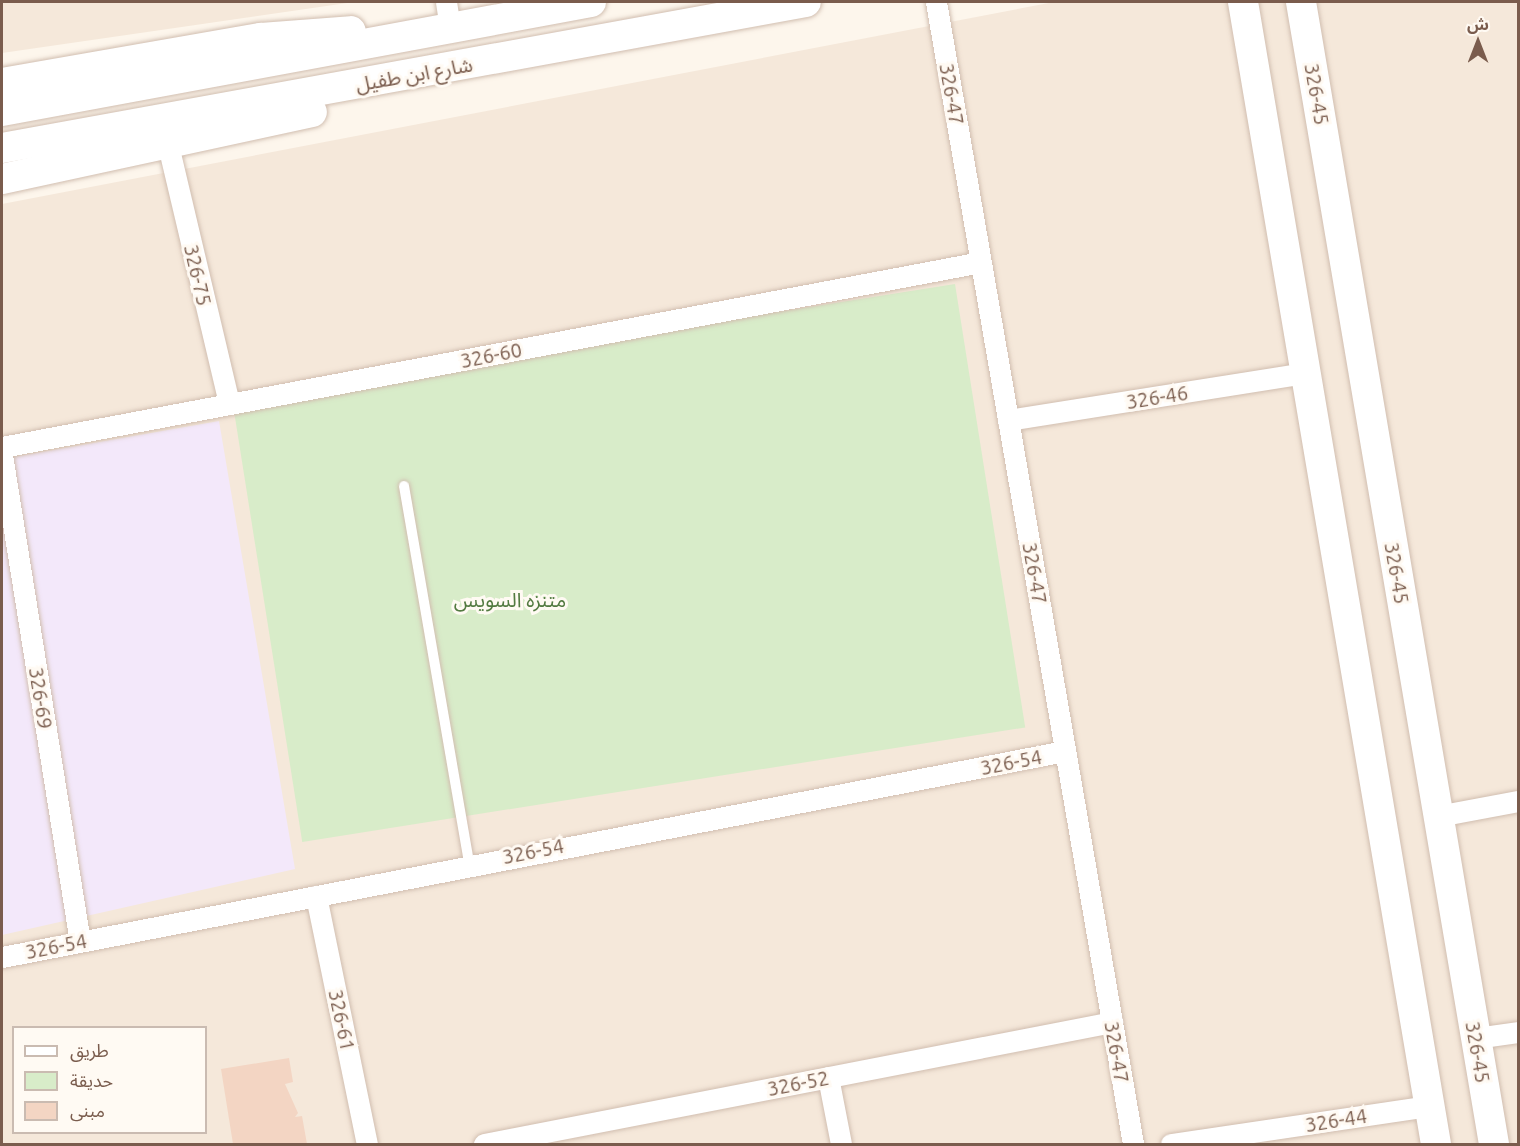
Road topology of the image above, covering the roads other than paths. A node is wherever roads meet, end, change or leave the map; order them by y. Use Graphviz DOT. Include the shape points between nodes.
graph roads {
  1 [pos="591,2"];
  2 [pos="806,2"];
  3 [pos="936,2"];
  4 [pos="1243,2"];
  5 [pos="1301,2"];
  6 [pos="448,15"];
  7 [pos="461,66"];
  8 [pos="6,101"];
  9 [pos="168,145"];
  10 [pos="12,146"];
  11 [pos="2,179"];
  12 [pos="981,262"];
  13 [pos="1306,373"];
  14 [pos="229,404"];
  15 [pos="1008,420"];
  16 [pos="2,447"];
  17 [pos="2,455"];
  18 [pos="404,486"];
  19 [pos="1065,752"];
  20 [pos="1518,801"];
  21 [pos="1438,816"];
  22 [pos="469,863"];
  23 [pos="316,896"];
  24 [pos="80,941"];
  25 [pos="2,957"];
  26 [pos="1112,1022"];
  27 [pos="1518,1032"];
  28 [pos="1476,1038"];
  29 [pos="828,1077"];
  30 [pos="1430,1106"];
  31 [pos="367,1144"];
  32 [pos="484,1144"];
  33 [pos="841,1144"];
  34 [pos="1133,1144"];
  35 [pos="1171,1144"];
  36 [pos="1436,1144"];
  37 [pos="1494,1144"];
  1 -- 6 [label="street, شارع ابن طفيل"];
  2 -- 7 [label="street, شارع ابن طفيل"];
  3 -- 12 [label="street, 326-47"];
  4 -- 13 [label="street"];
  5 -- 21 [label="street, 326-45"];
  6 -- 8 [label="street, شارع ابن طفيل"];
  7 -- 9 [label="street" via="387,93"];
  7 -- 10 [label="street, شارع ابن طفيل"];
  9 -- 11 [label="street"];
  9 -- 14 [label="street, 326-75"];
  12 -- 14 [label="street, 326-60"];
  12 -- 15 [label="street, 326-47"];
  13 -- 15 [label="street, 326-46"];
  13 -- 30 [label="street"];
  14 -- 16 [label="street, 326-60"];
  15 -- 19 [label="street, 326-47"];
  17 -- 24 [label="street, 326-69"];
  18 -- 22 [label="lane"];
  19 -- 22 [label="street, 326-54"];
  19 -- 26 [label="street, 326-47"];
  20 -- 21 [label="street"];
  21 -- 28 [label="street, 326-45"];
  22 -- 23 [label="street, 326-54"];
  23 -- 24 [label="street, 326-54"];
  23 -- 31 [label="street, 326-61"];
  24 -- 25 [label="street, 326-54"];
  26 -- 29 [label="street, 326-52"];
  26 -- 34 [label="street, 326-47"];
  27 -- 28 [label="street"];
  28 -- 37 [label="street, 326-45"];
  29 -- 32 [label="street, 326-52"];
  29 -- 33 [label="street"];
  30 -- 35 [label="street, 326-44"];
  30 -- 36 [label="street"];
}
